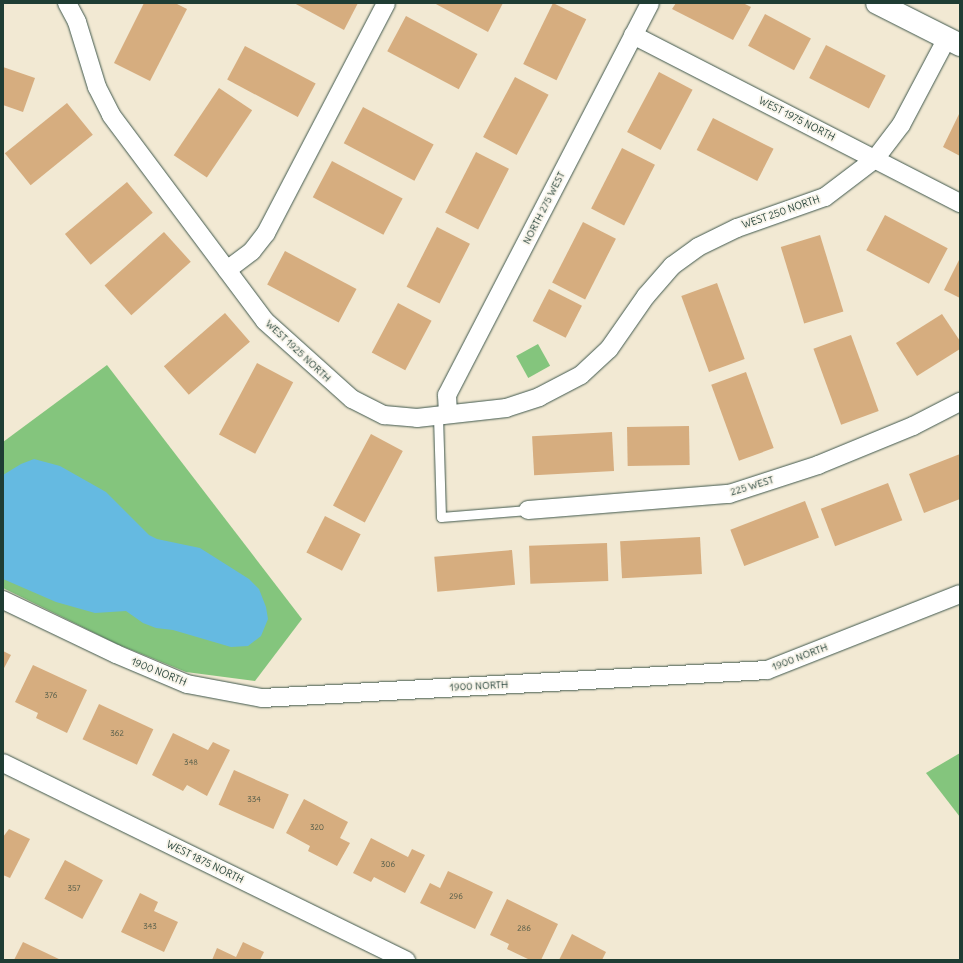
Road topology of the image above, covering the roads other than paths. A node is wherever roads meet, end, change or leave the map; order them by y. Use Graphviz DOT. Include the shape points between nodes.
graph roads {
  1 [pos="67,3"];
  2 [pos="386,3"];
  3 [pos="650,3"];
  4 [pos="876,3"];
  5 [pos="633,35"];
  6 [pos="954,41"];
  7 [pos="875,159"];
  8 [pos="960,203"];
  9 [pos="227,270"];
  10 [pos="609,349"];
  11 [pos="960,402"];
  12 [pos="443,415"];
  13 [pos="528,510"];
  14 [pos="960,594"];
  15 [pos="3,600"];
  16 [pos="3,763"];
  17 [pos="406,960"];
  1 -- 9 [label="street, WEST 1925 NORTH" via="77,22 97,87 111,115"];
  2 -- 9 [label="street" via="266,233 252,251"];
  3 -- 5 [label="street, NORTH 275 WEST"];
  4 -- 6 [label="street"];
  5 -- 7 [label="street, WEST 1975 NORTH"];
  5 -- 12 [label="street, NORTH 275 WEST" via="447,395"];
  6 -- 7 [label="street, WEST 250 NORTH" via="901,125"];
  7 -- 8 [label="street, WEST 1975 NORTH"];
  7 -- 10 [label="street, WEST 250 NORTH" via="825,197 737,228 698,247 672,266 646,296"];
  9 -- 12 [label="street, WEST 1925 NORTH" via="265,321 352,399 384,415 417,418"];
  10 -- 12 [label="street, WEST 1925 NORTH" via="581,375 539,397 506,408"];
  11 -- 13 [label="street, 225 WEST" via="913,426 818,465 729,494"];
  12 -- 13 [label="lane" via="441,517"];
  14 -- 15 [label="street, 1900 NORTH" via="767,670 262,698 187,684 116,654"];
  16 -- 17 [label="street, WEST 1875 NORTH"];
}
